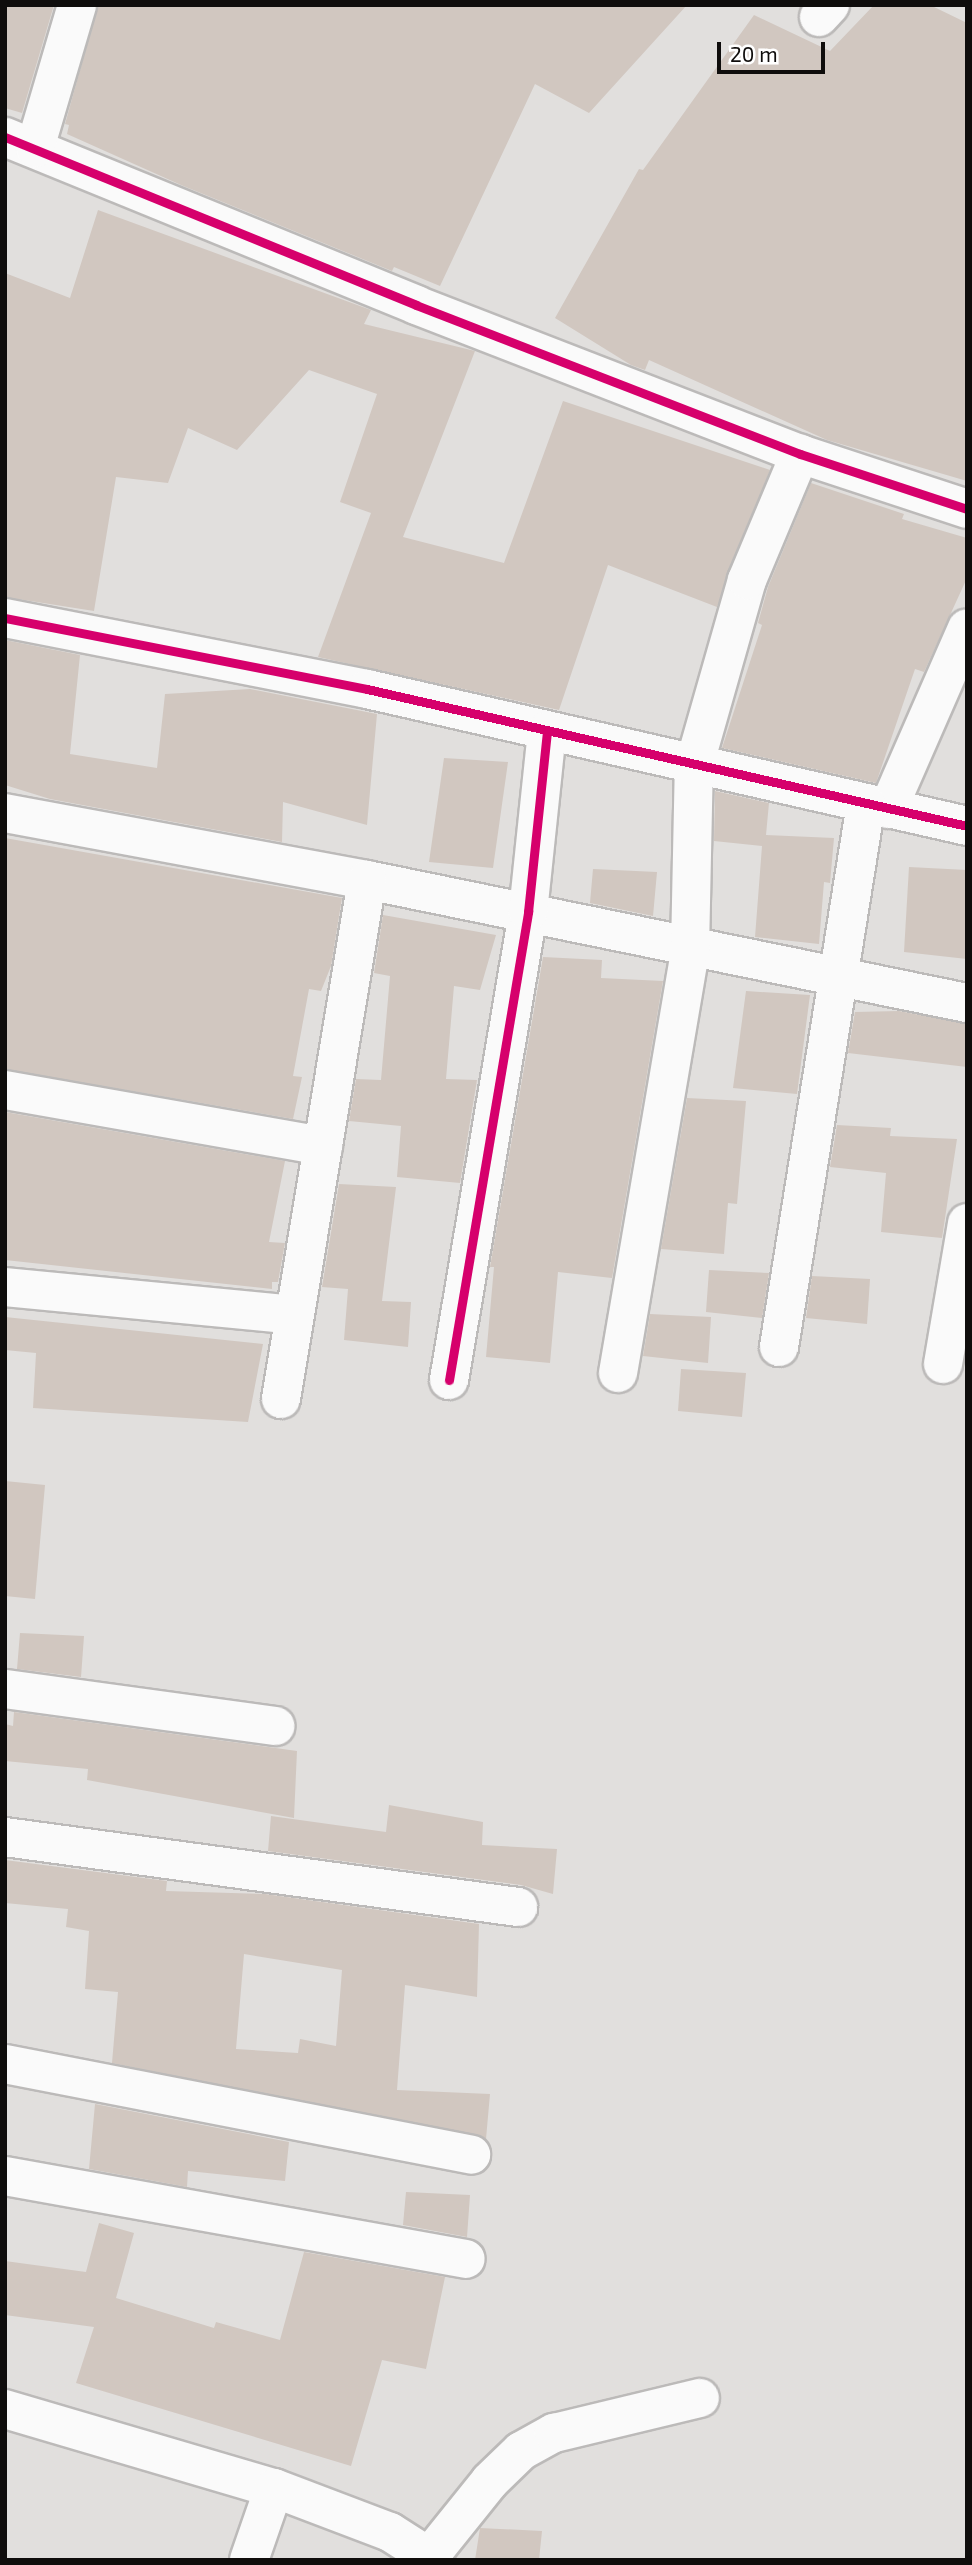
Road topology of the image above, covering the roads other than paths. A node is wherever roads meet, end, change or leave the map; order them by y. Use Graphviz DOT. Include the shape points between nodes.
graph roads {
  1 [pos="77,5"];
  2 [pos="20,142"];
  3 [pos="800,454"];
  4 [pos="967,509"];
  5 [pos="5,618"];
  6 [pos="967,628"];
  7 [pos="547,731"];
  8 [pos="694,766"];
  9 [pos="877,806"];
  10 [pos="5,813"];
  11 [pos="967,827"];
  12 [pos="367,880"];
  13 [pos="528,912"];
  14 [pos="690,950"];
  15 [pos="840,980"];
  16 [pos="967,1003"];
  17 [pos="5,1090"];
  18 [pos="323,1146"];
  19 [pos="967,1223"];
  20 [pos="5,1287"];
  21 [pos="295,1315"];
  22 [pos="779,1347"];
  23 [pos="943,1364"];
  24 [pos="618,1374"];
  25 [pos="449,1380"];
  26 [pos="281,1399"];
  27 [pos="5,1689"];
  28 [pos="275,1726"];
  29 [pos="5,1837"];
  30 [pos="518,1907"];
  31 [pos="5,2064"];
  32 [pos="471,2155"];
  33 [pos="5,2176"];
  34 [pos="466,2259"];
  35 [pos="700,2398"];
  36 [pos="5,2410"];
  37 [pos="274,2488"];
  38 [pos="432,2558"];
  39 [pos="249,2560"];
  1 -- 2 [label="street"];
  2 -- 3 [label="street" via="416,305"];
  3 -- 4 [label="street"];
  3 -- 8 [label="street" via="747,580"];
  5 -- 7 [label="street" via="367,689"];
  6 -- 9 [label="street"];
  7 -- 8 [label="street"];
  7 -- 13 [label="street"];
  8 -- 9 [label="street"];
  8 -- 14 [label="street"];
  9 -- 11 [label="street"];
  9 -- 15 [label="street"];
  10 -- 12 [label="street"];
  12 -- 13 [label="street"];
  12 -- 18 [label="street"];
  13 -- 14 [label="street"];
  13 -- 25 [label="street"];
  14 -- 15 [label="street"];
  14 -- 24 [label="street"];
  15 -- 16 [label="street"];
  15 -- 22 [label="street"];
  17 -- 18 [label="street"];
  18 -- 21 [label="street"];
  19 -- 23 [label="street"];
  20 -- 21 [label="street"];
  21 -- 26 [label="street"];
  27 -- 28 [label="street"];
  29 -- 30 [label="street"];
  31 -- 32 [label="street"];
  33 -- 34 [label="street"];
  35 -- 38 [label="street" via="554,2433 521,2451 490,2481"];
  36 -- 37 [label="street"];
  37 -- 38 [label="street" via="390,2532"];
  37 -- 39 [label="street"];
}
